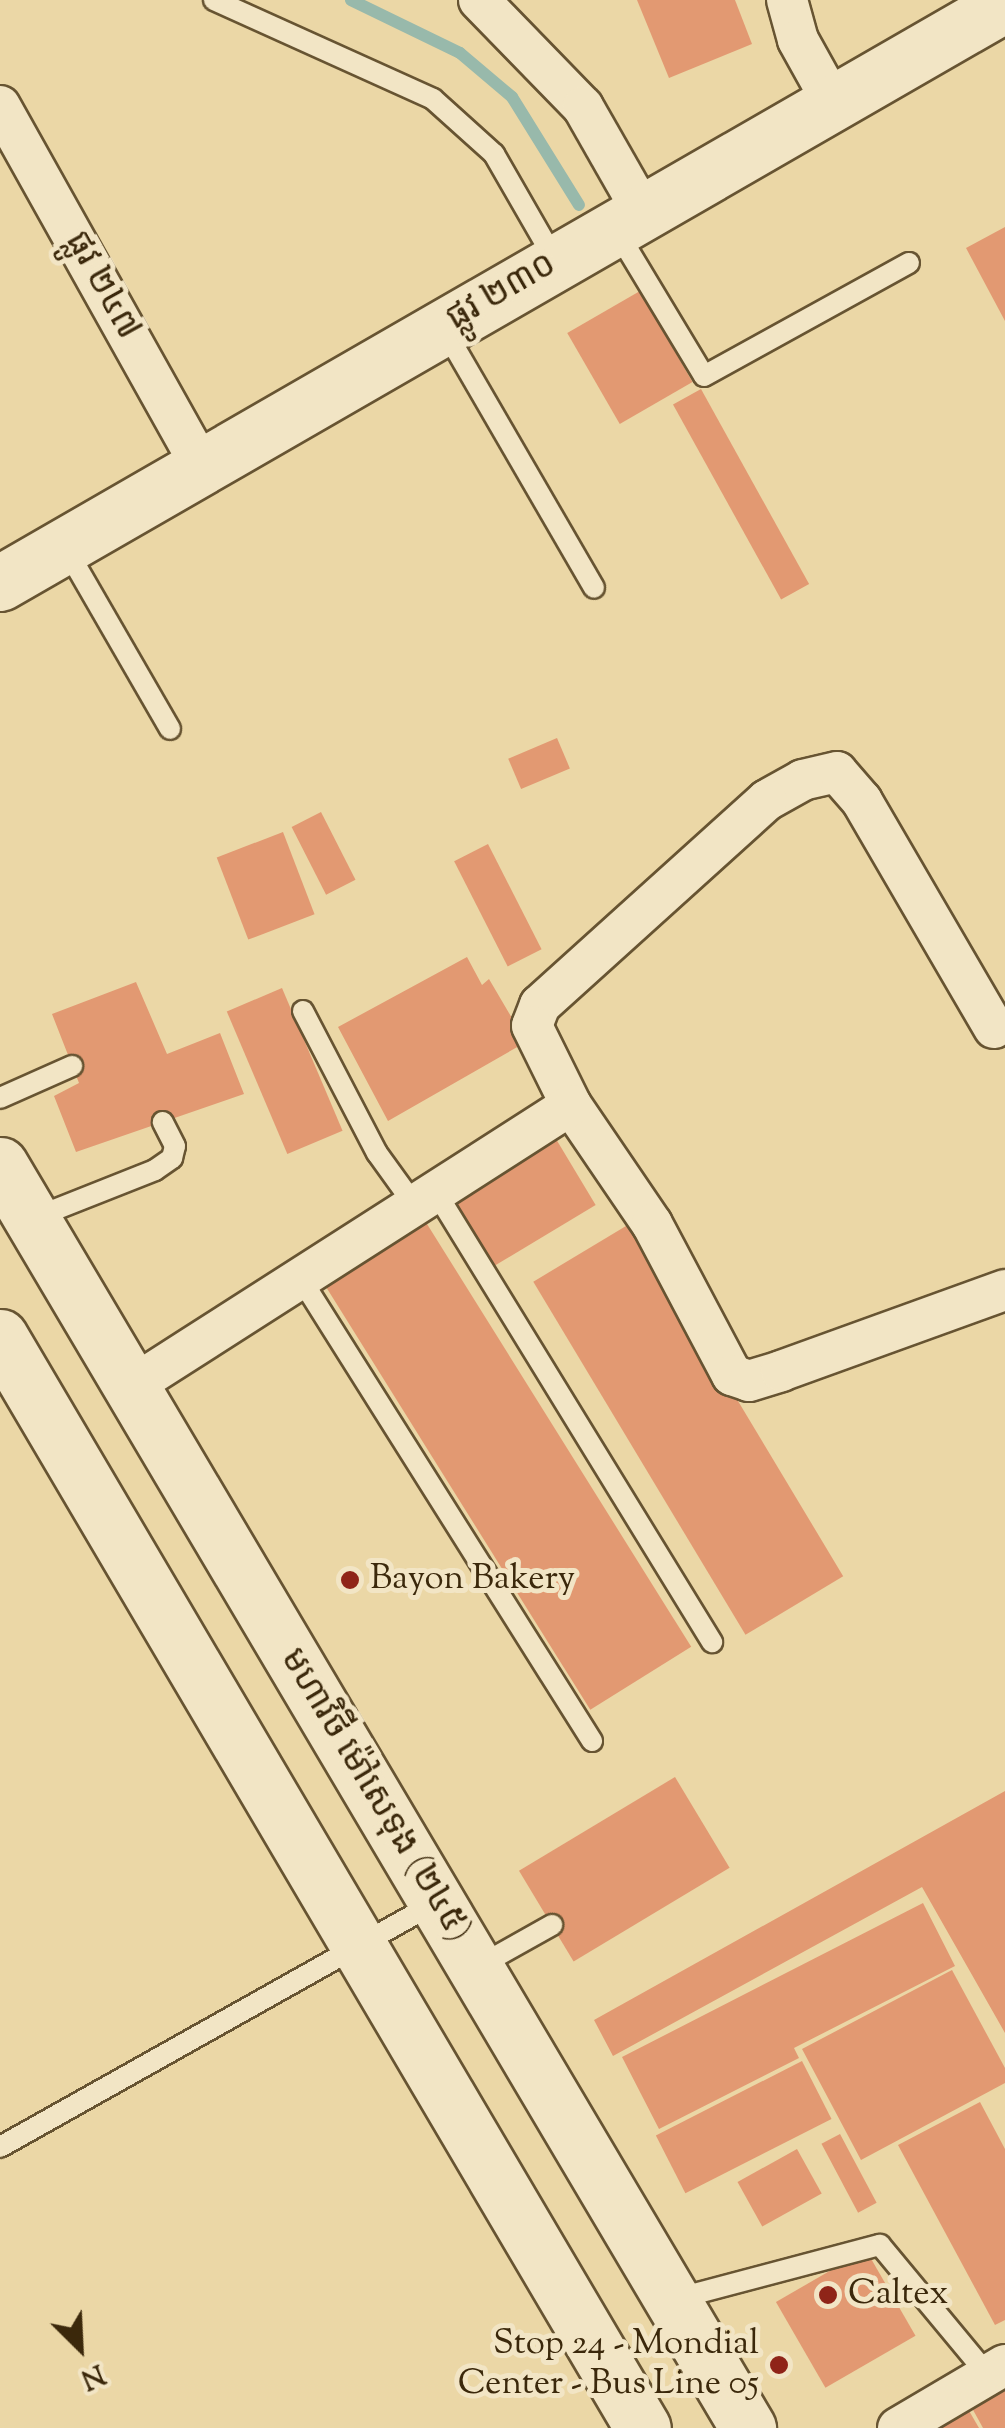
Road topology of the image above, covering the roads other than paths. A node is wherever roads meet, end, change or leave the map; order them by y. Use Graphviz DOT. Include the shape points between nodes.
graph roads {
  1 [pos="214,0"];
  2 [pos="479,0"];
  3 [pos="788,0"];
  4 [pos="1005,4"];
  5 [pos="833,103"];
  6 [pos="0,106"];
  7 [pos="629,220"];
  8 [pos="556,262"];
  9 [pos="910,263"];
  10 [pos="443,328"];
  11 [pos="202,467"];
  12 [pos="64,545"];
  13 [pos="0,583"];
  14 [pos="594,588"];
  15 [pos="170,729"];
  16 [pos="302,1011"];
  17 [pos="994,1028"];
  18 [pos="72,1066"];
  19 [pos="0,1098"];
  20 [pos="572,1105"];
  21 [pos="163,1122"];
  22 [pos="0,1165"];
  23 [pos="426,1201"];
  24 [pos="32,1218"];
  25 [pos="301,1280"];
  26 [pos="1005,1290"];
  27 [pos="0,1337"];
  28 [pos="132,1386"];
  29 [pos="712,1642"];
  30 [pos="592,1740"];
  31 [pos="436,1901"];
  32 [pos="552,1925"];
  33 [pos="358,1945"];
  34 [pos="476,1968"];
  35 [pos="0,2148"];
  36 [pos="672,2300"];
  37 [pos="996,2370"];
  38 [pos="643,2428"];
  39 [pos="748,2428"];
  40 [pos="898,2428"];
  1 -- 8 [label="lane" via="433,98 494,154"];
  2 -- 7 [label="street" via="583,107"];
  3 -- 5 [label="street" via="798,40"];
  4 -- 5 [label="main road, ផ្លូវ ២៣០"];
  5 -- 7 [label="main road, ផ្លូវ ២៣០"];
  6 -- 11 [label="street, ផ្លូវ ២៤៧"];
  7 -- 8 [label="main road, ផ្លូវ ២៣០"];
  7 -- 9 [label="lane" via="704,376"];
  8 -- 10 [label="main road, ផ្លូវ ២៣០"];
  10 -- 11 [label="main road, ផ្លូវ ២៣០"];
  10 -- 14 [label="lane"];
  11 -- 12 [label="main road, ផ្លូវ ២៣០"];
  12 -- 13 [label="main road, ផ្លូវ ២៣០"];
  12 -- 15 [label="lane"];
  16 -- 23 [label="lane" via="377,1153"];
  17 -- 20 [label="street" via="862,801 837,772 803,780 767,800 540,1006 532,1026"];
  18 -- 19 [label="lane"];
  20 -- 23 [label="street"];
  20 -- 26 [label="street" via="652,1224 732,1375 749,1381"];
  21 -- 24 [label="lane" via="172,1158"];
  22 -- 24 [label="main road, មហាវិថី ម៉ៅសេទុង (២៤៥)"];
  23 -- 25 [label="street"];
  23 -- 29 [label="lane"];
  24 -- 28 [label="main road, មហាវិថី ម៉ៅសេទុង (២៤៥)"];
  25 -- 28 [label="street"];
  25 -- 30 [label="lane"];
  27 -- 33 [label="main road"];
  28 -- 31 [label="main road, មហាវិថី ម៉ៅសេទុង (២៤៥)"];
  31 -- 33 [label="lane"];
  31 -- 34 [label="main road, មហាវិថី ម៉ៅសេទុង (២៤៥)"];
  32 -- 34 [label="lane"];
  33 -- 35 [label="lane"];
  33 -- 38 [label="main road"];
  34 -- 36 [label="main road, មហាវិថី ម៉ៅសេទុង (២៤៥)"];
  36 -- 37 [label="lane" via="880,2244"];
  36 -- 39 [label="main road, មហាវិថី ម៉ៅសេទុង (២៤៥)"];
  37 -- 40 [label="street"];
}
